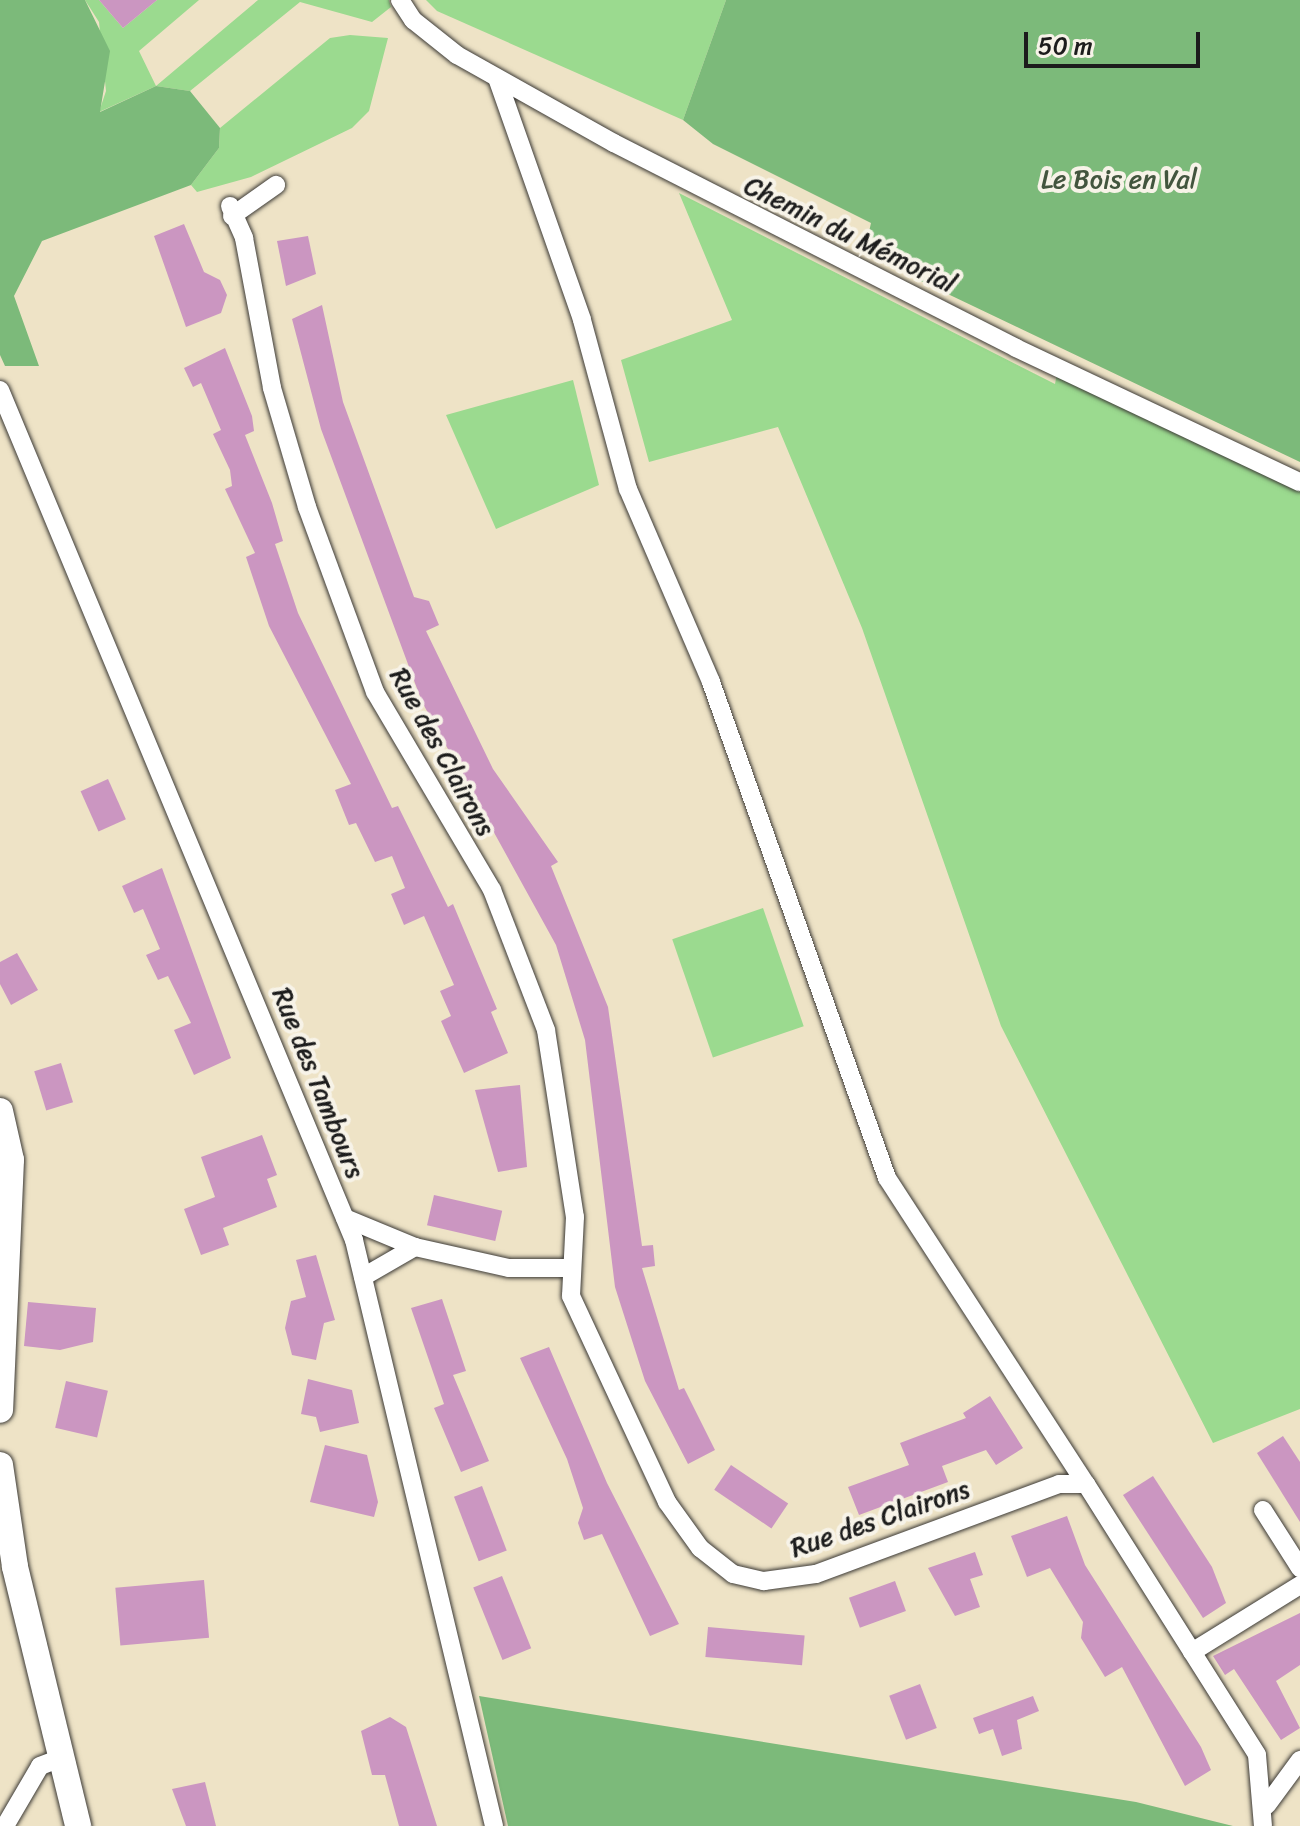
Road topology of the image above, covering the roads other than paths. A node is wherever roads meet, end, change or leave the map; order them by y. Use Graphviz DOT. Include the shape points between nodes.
graph roads {
  1 [pos="400,0"];
  2 [pos="497,78"];
  3 [pos="276,185"];
  4 [pos="0,390"];
  5 [pos="1300,482"];
  6 [pos="0,1111"];
  7 [pos="345,1218"];
  8 [pos="415,1247"];
  9 [pos="567,1268"];
  10 [pos="363,1277"];
  11 [pos="0,1410"];
  12 [pos="0,1465"];
  13 [pos="1086,1484"];
  14 [pos="1263,1510"];
  15 [pos="1300,1568"];
  16 [pos="1300,1585"];
  17 [pos="1192,1652"];
  18 [pos="61,1758"];
  19 [pos="1300,1760"];
  20 [pos="1267,1805"];
  21 [pos="5,1826"];
  22 [pos="78,1826"];
  23 [pos="494,1826"];
  24 [pos="1263,1826"];
  1 -- 2 [label="street, Chemin du Mémorial" via="413,20"];
  2 -- 5 [label="street, Chemin du Mémorial" via="766,223"];
  2 -- 13 [label="street" via="582,320 628,489 711,682 887,1178"];
  3 -- 9 [label="street, Rue des Clairons" via="231,211 244,238 272,388 307,507 375,692 492,890 546,1030 575,1217"];
  4 -- 7 [label="street, Rue des Tambours"];
  6 -- 11 [label="main road" via="11,1160"];
  7 -- 8 [label="street"];
  7 -- 10 [label="street, Rue des Tambours"];
  8 -- 9 [label="street" via="509,1268"];
  8 -- 10 [label="street"];
  9 -- 13 [label="street, Rue des Clairons" via="571,1296 667,1502 700,1548 733,1574 764,1581 816,1574 1059,1484"];
  10 -- 23 [label="street, Rue des Tambours"];
  12 -- 18 [label="main road" via="15,1567"];
  13 -- 17 [label="street"];
  14 -- 15 [label="street"];
  16 -- 17 [label="street"];
  17 -- 20 [label="street" via="1257,1755"];
  18 -- 21 [label="street" via="40,1766"];
  18 -- 22 [label="main road"];
  19 -- 20 [label="street"];
  20 -- 24 [label="street"];
}
